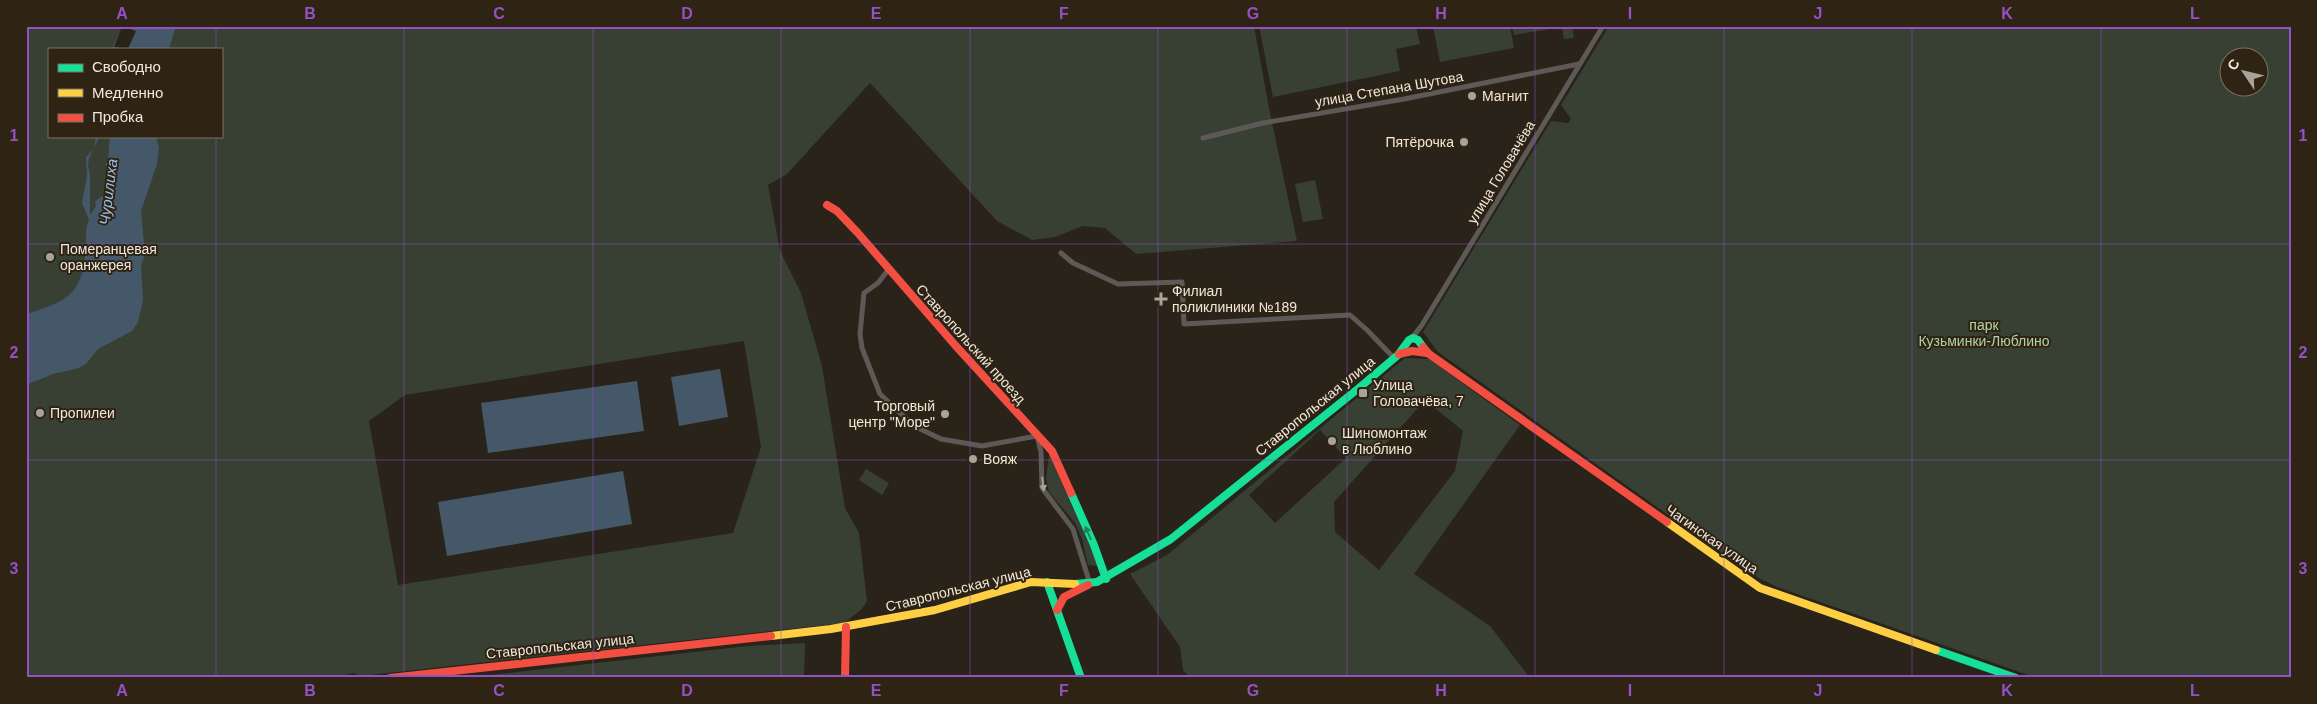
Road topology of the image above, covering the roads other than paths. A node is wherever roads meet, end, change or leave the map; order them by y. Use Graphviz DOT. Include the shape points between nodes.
graph roads {
  1 [pos="1603,26"];
  2 [pos="1579,64"];
  3 [pos="1203,138"];
  4 [pos="827,205"];
  5 [pos="1061,253"];
  6 [pos="888,270"];
  7 [pos="1419,329"];
  8 [pos="1409,341"];
  9 [pos="1420,343"];
  10 [pos="1413,351"];
  11 [pos="1429,354"];
  12 [pos="1396,356"];
  13 [pos="1037,436"];
  14 [pos="1106,578"];
  15 [pos="1047,582"];
  16 [pos="1090,584"];
  17 [pos="1057,610"];
  18 [pos="846,627"];
  19 [pos="390,678"];
  20 [pos="845,678"];
  21 [pos="1081,678"];
  22 [pos="2016,678"];
  1 -- 2 [label="street, улица Головачёва"];
  2 -- 3 [label="street, улица Степана Шутова" via="1263,123"];
  2 -- 7 [label="street, улица Головачёва"];
  4 -- 6 [label="street, Ставропольский проезд" via="857,232"];
  5 -- 12 [label="street" via="1073,263 1118,284 1182,282 1184,324 1350,315"];
  6 -- 13 [label="street, Ставропольский проезд"];
  6 -- 13 [label="street" via="864,294 860,334 862,348 880,394 914,426 952,443 982,446"];
  7 -- 8 [label="street, улица Головачёва"];
  7 -- 9 [label="street"];
  8 -- 9 [label="street" via="1417,339"];
  8 -- 10 [label="street" via="1408,347"];
  8 -- 12 [label="street, Ставропольская улица"];
  9 -- 10 [label="street"];
  9 -- 11 [label="street, Чагинская улица"];
  10 -- 11 [label="street, Чагинская улица"];
  10 -- 12 [label="street, Ставропольская улица"];
  11 -- 22 [label="street, Чагинская улица" via="1758,586"];
  12 -- 14 [label="street, Ставропольская улица" via="1171,539"];
  14 -- 13 [label="street, Ставропольский проезд, one-way" via="1052,451"];
  13 -- 16 [label="street, one-way" via="1042,488 1073,529"];
  14 -- 16 [label="street, Ставропольская улица"];
  15 -- 16 [label="street, Ставропольская улица"];
  15 -- 17 [label="street"];
  15 -- 18 [label="street, Ставропольская улица" via="1031,582 919,614"];
  16 -- 17 [label="street" via="1061,597"];
  17 -- 21 [label="street"];
  18 -- 19 [label="street, Ставропольская улица"];
  18 -- 20 [label="street"];
}
